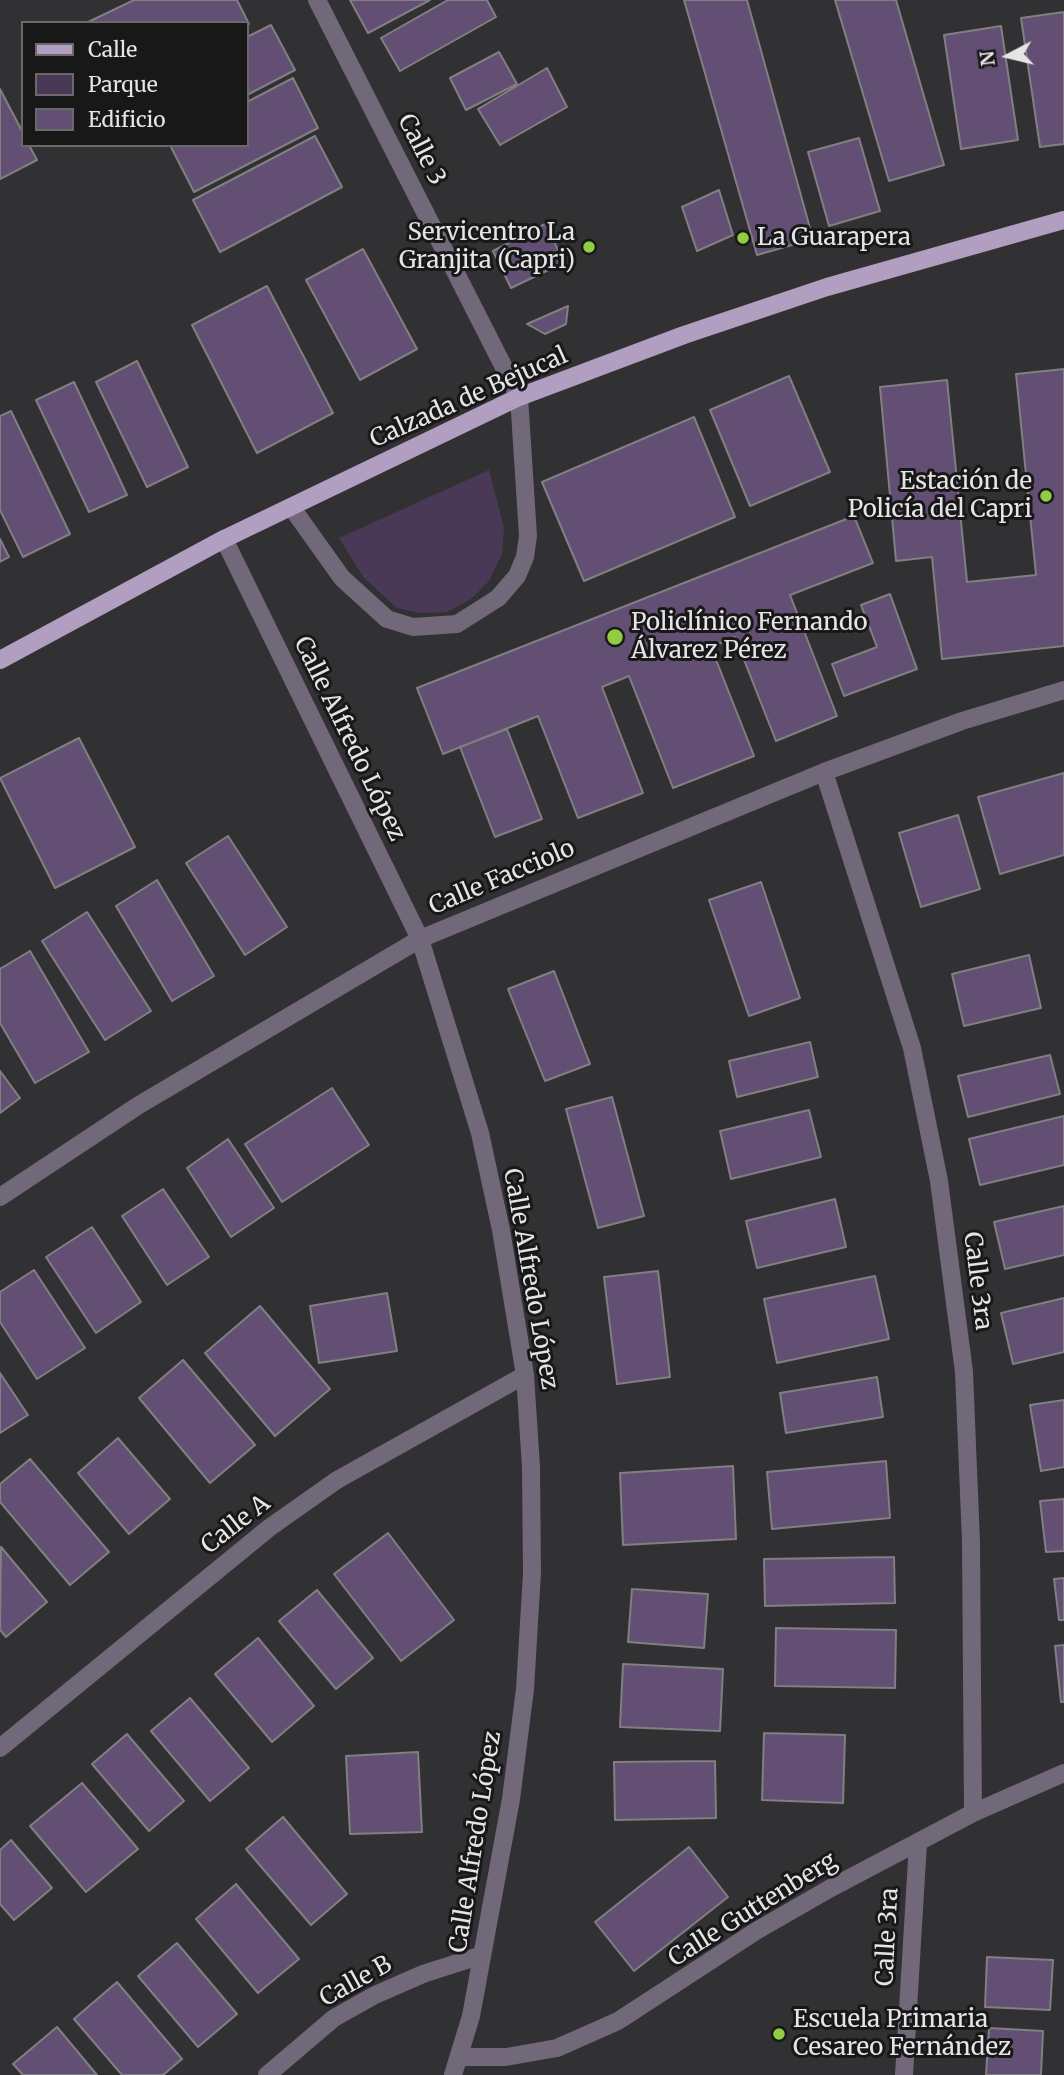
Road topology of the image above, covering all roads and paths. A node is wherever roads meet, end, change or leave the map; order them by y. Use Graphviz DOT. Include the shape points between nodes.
graph roads {
  1 [pos="317,0"];
  2 [pos="1064,220"];
  3 [pos="519,397"];
  4 [pos="292,508"];
  5 [pos="224,539"];
  6 [pos="0,660"];
  7 [pos="1064,690"];
  8 [pos="824,772"];
  9 [pos="420,939"];
  10 [pos="0,1197"];
  11 [pos="525,1375"];
  12 [pos="0,1748"];
  13 [pos="1064,1773"];
  14 [pos="974,1813"];
  15 [pos="918,1843"];
  16 [pos="482,1955"];
  17 [pos="460,2057"];
  18 [pos="267,2075"];
  19 [pos="453,2075"];
  20 [pos="904,2075"];
  1 -- 3 [label="street, Calle 3"];
  2 -- 3 [label="main road, Calzada de Bejucal" via="827,287"];
  3 -- 4 [label="main road, Calzada de Bejucal"];
  3 -- 4 [label="street" via="528,536 525,557 517,576 498,598 457,624 413,627 387,619 342,578"];
  4 -- 5 [label="main road, Calzada de Bejucal"];
  5 -- 6 [label="main road, Calzada de Bejucal"];
  5 -- 9 [label="street, Calle Alfredo López"];
  7 -- 8 [label="street, Calle Facciolo" via="962,721"];
  8 -- 9 [label="street, Calle Facciolo"];
  8 -- 14 [label="street, Calle 3ra" via="912,1048 939,1181 964,1372"];
  9 -- 10 [label="street, Calle Facciolo" via="139,1105"];
  9 -- 11 [label="street, Calle Alfredo López" via="480,1133"];
  11 -- 12 [label="street, Calle A" via="337,1480 270,1528"];
  11 -- 16 [label="street, Calle Alfredo López" via="532,1573 525,1689 511,1799"];
  13 -- 14 [label="street, Calle Guttenberg"];
  14 -- 15 [label="street, Calle Guttenberg"];
  15 -- 17 [label="street, Calle Guttenberg" via="767,1925 618,2021 557,2048 506,2057"];
  15 -- 20 [label="street, Calle 3ra"];
  16 -- 17 [label="street, Calle Alfredo López"];
  16 -- 18 [label="street, Calle B" via="423,1974 334,2018"];
  17 -- 19 [label="street, Calle Alfredo López"];
}
